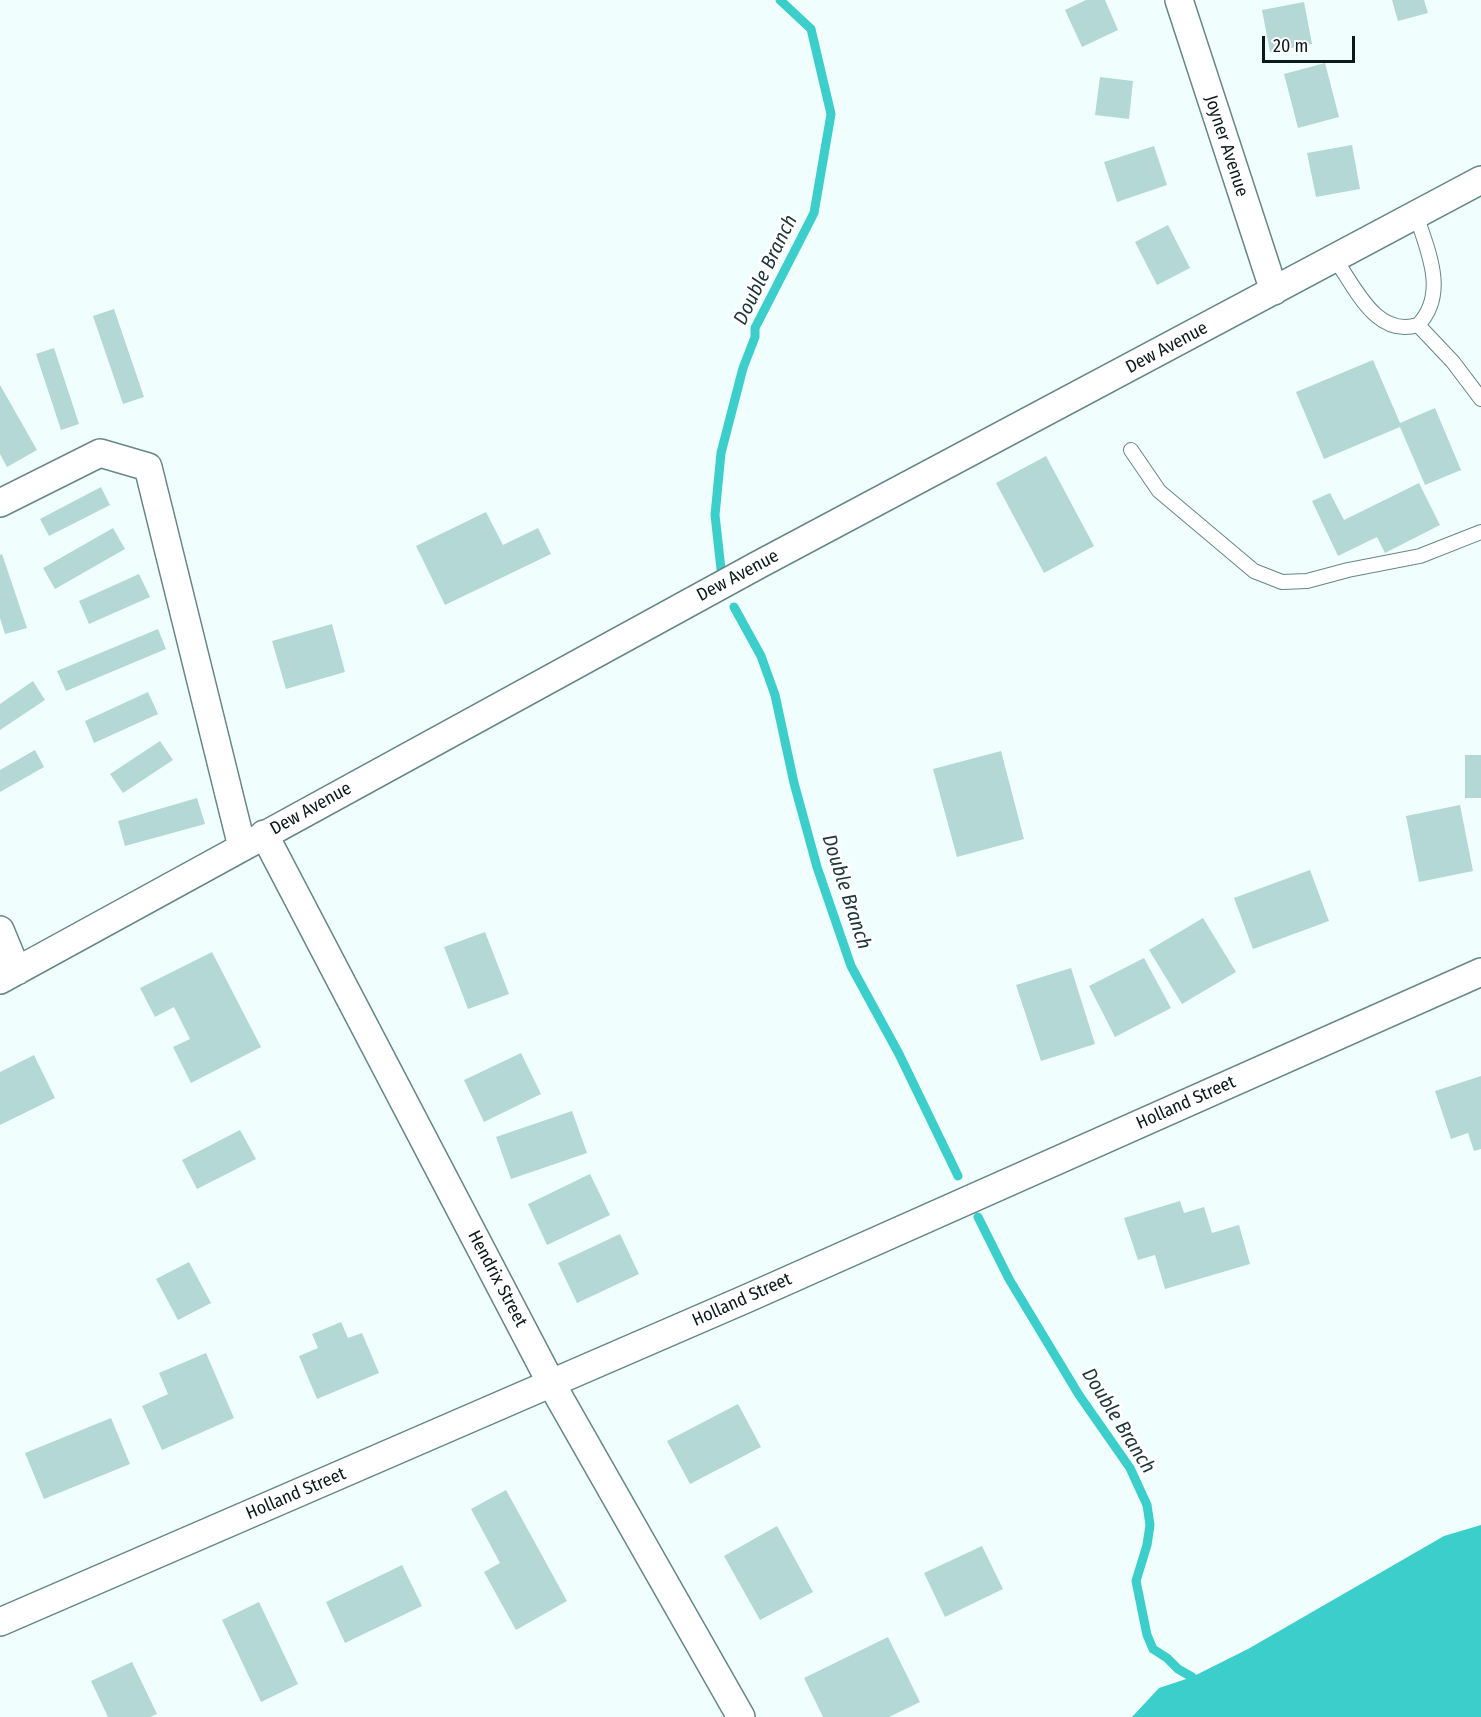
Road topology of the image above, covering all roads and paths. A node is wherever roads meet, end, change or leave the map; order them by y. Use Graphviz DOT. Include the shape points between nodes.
graph roads {
  1 [pos="1179,0"];
  2 [pos="1481,180"];
  3 [pos="1416,215"];
  4 [pos="1335,258"];
  5 [pos="1274,291"];
  6 [pos="1418,325"];
  7 [pos="1481,399"];
  8 [pos="1131,450"];
  9 [pos="0,503"];
  10 [pos="1481,532"];
  11 [pos="253,841"];
  12 [pos="0,930"];
  13 [pos="1481,972"];
  14 [pos="8,976"];
  15 [pos="551,1383"];
  16 [pos="0,1622"];
  17 [pos="741,1717"];
  1 -- 5 [label="street, Joyner Avenue"];
  2 -- 3 [label="street, Dew Avenue"];
  3 -- 4 [label="street, Dew Avenue"];
  3 -- 6 [label="lane" via="1434,276 1434,297 1428,315"];
  4 -- 5 [label="street, Dew Avenue"];
  4 -- 6 [label="lane" via="1374,315 1395,327"];
  5 -- 11 [label="street, Dew Avenue" via="758,565"];
  6 -- 7 [label="lane"];
  8 -- 10 [label="lane" via="1167,498 1254,571 1282,582 1307,581 1420,556"];
  9 -- 11 [label="street, Hendrix Street" via="100,453 148,467"];
  11 -- 14 [label="street, Dew Avenue"];
  11 -- 15 [label="street, Hendrix Street"];
  12 -- 14 [label="street"];
  13 -- 15 [label="street, Holland Street"];
  15 -- 16 [label="street, Holland Street"];
  15 -- 17 [label="street, Hendrix Street"];
}
